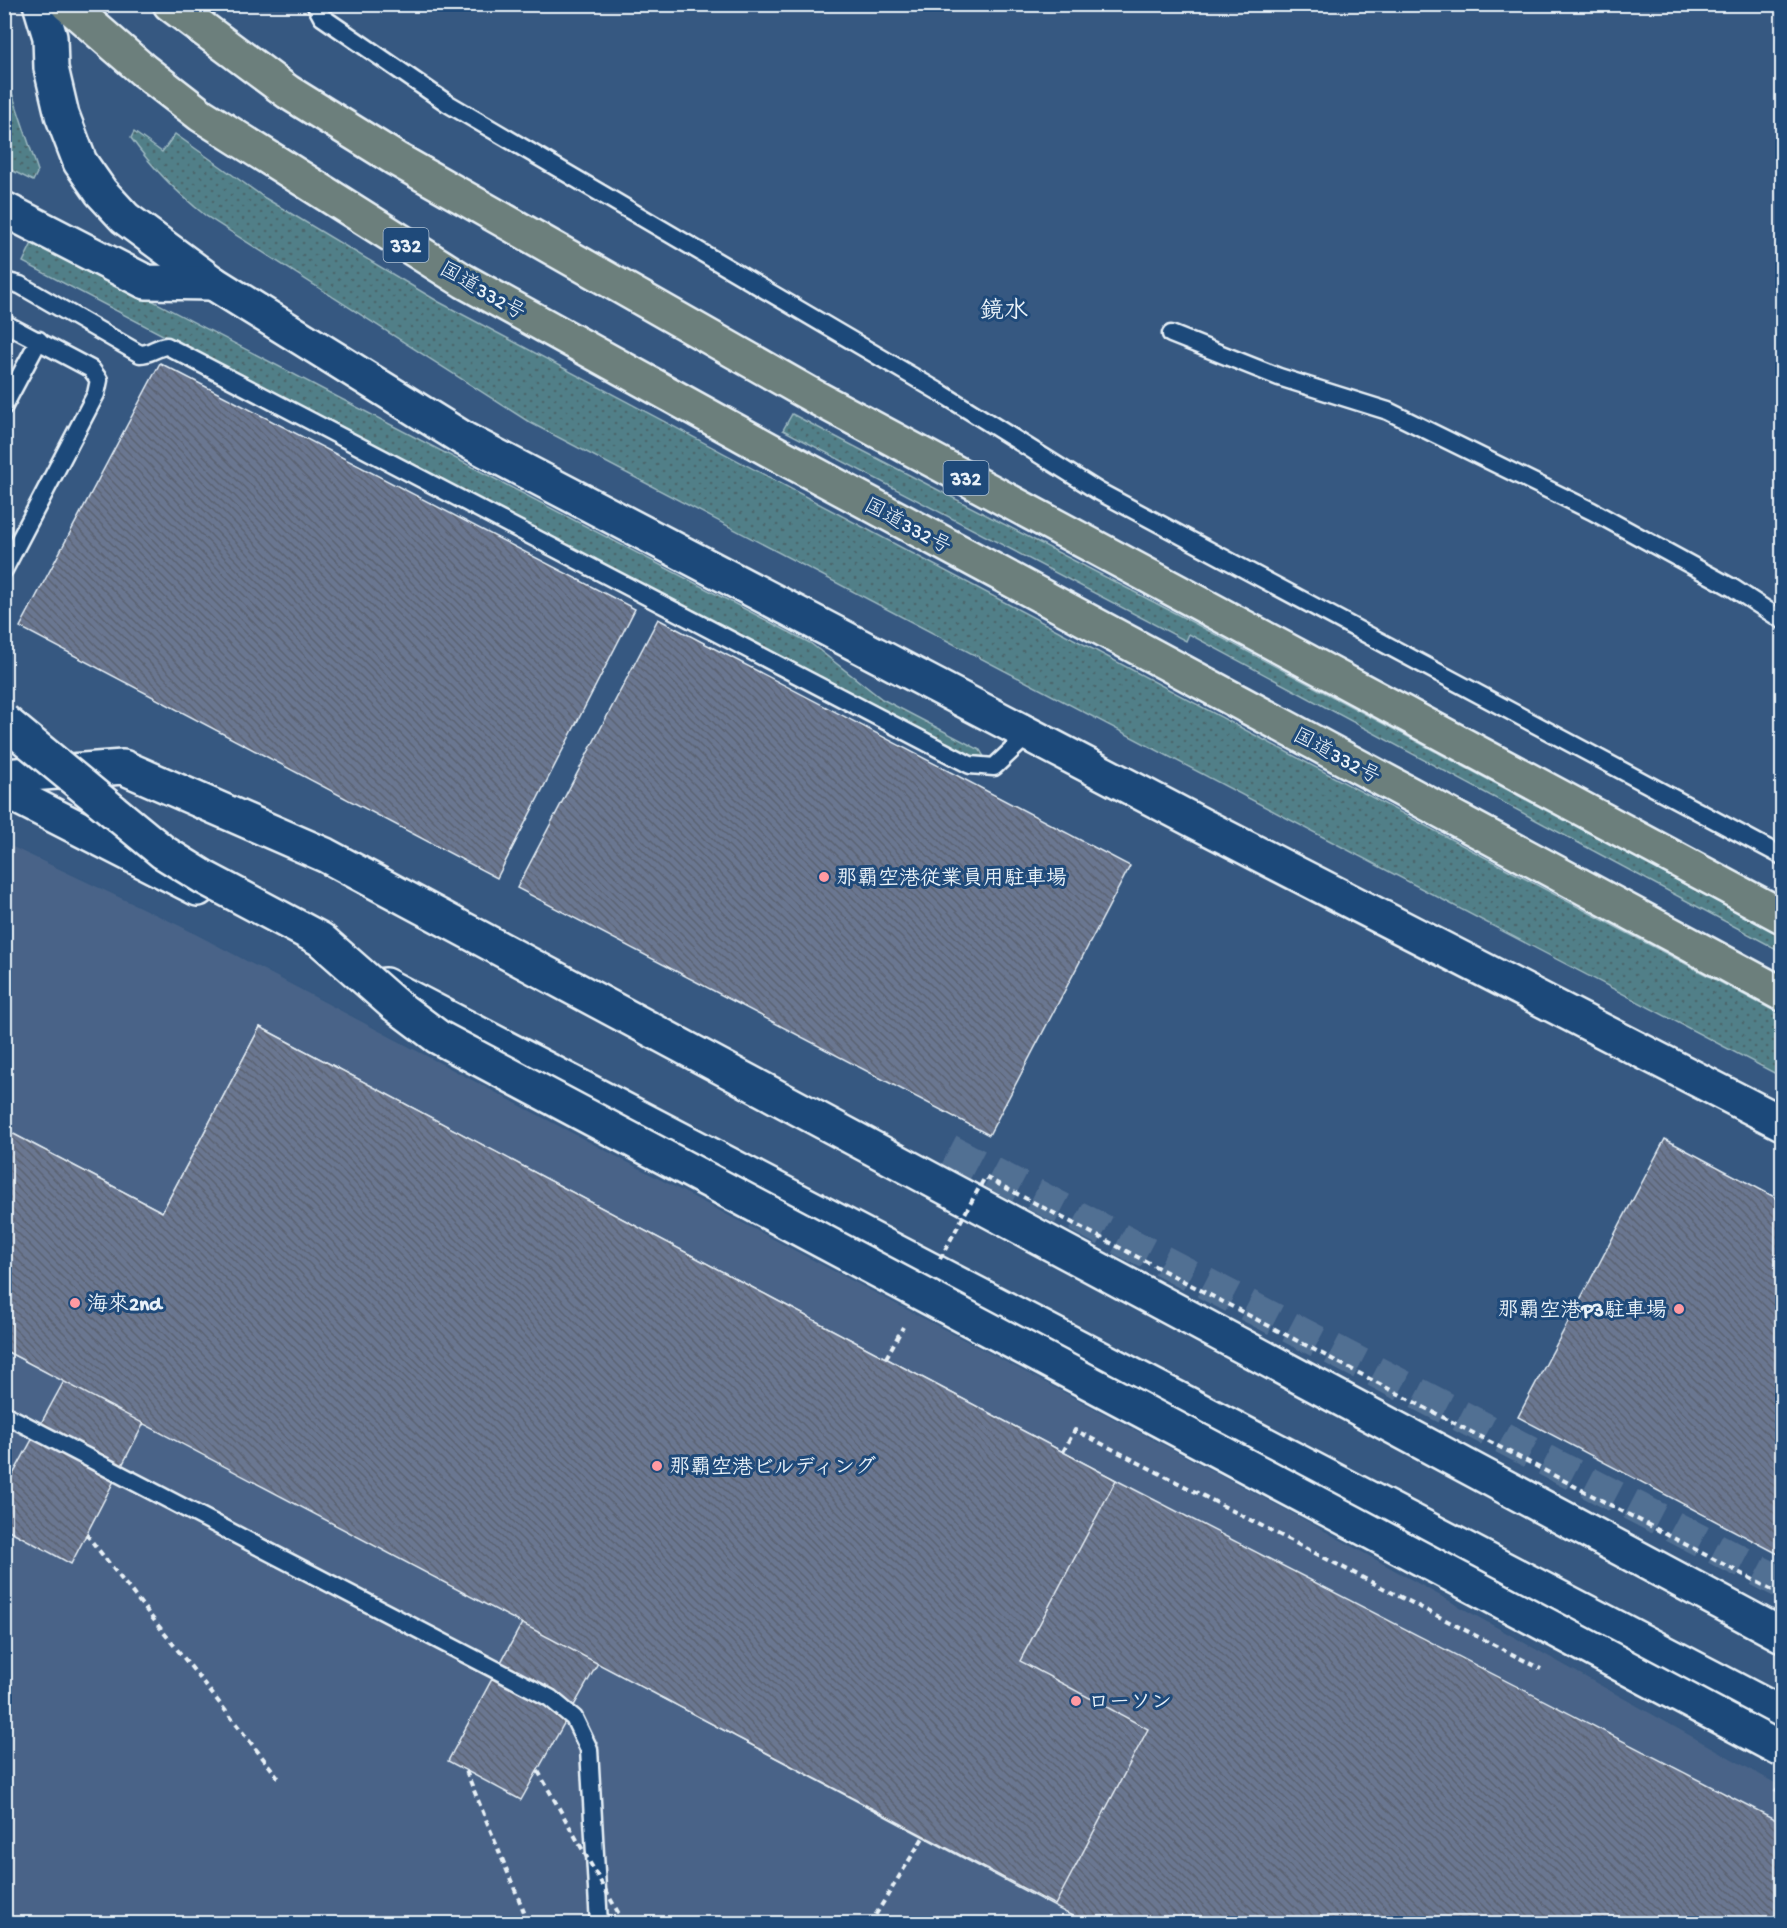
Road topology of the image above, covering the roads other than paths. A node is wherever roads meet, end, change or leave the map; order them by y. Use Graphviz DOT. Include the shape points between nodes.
graph roads {
  1 [pos="40,4"];
  2 [pos="67,4"];
  3 [pos="170,4"];
  4 [pos="315,4"];
  5 [pos="4,208"];
  6 [pos="4,281"];
  7 [pos="213,283"];
  8 [pos="4,322"];
  9 [pos="1171,334"];
  10 [pos="39,340"];
  11 [pos="4,406"];
  12 [pos="4,570"];
  13 [pos="1782,620"];
  14 [pos="4,721"];
  15 [pos="1029,734"];
  16 [pos="4,776"];
  17 [pos="4,790"];
  18 [pos="1782,856"];
  19 [pos="1782,916"];
  20 [pos="1782,994"];
  21 [pos="1782,1123"];
  22 [pos="4,1414"];
  23 [pos="1782,1635"];
  24 [pos="1782,1714"];
  25 [pos="1782,1750"];
  26 [pos="599,1923"];
  1 -- 7 [label="street" via="50,37 51,68 62,115 80,162 125,218"];
  2 -- 20 [label="highway, 国道332号 / 332" via="201,115 464,280 790,462"];
  3 -- 19 [label="highway, 332" via="288,92 387,153 815,397"];
  4 -- 18 [label="lane" via="322,17 447,103 931,387 1098,490"];
  5 -- 7 [label="street" via="146,282"];
  6 -- 15 [label="lane" via="20,285 140,354 167,346 970,765 994,767"];
  7 -- 15 [label="street" via="464,439"];
  8 -- 10 [label="lane"];
  9 -- 13 [label="lane" via="1280,377 1389,411 1592,511 1733,588"];
  10 -- 11 [label="lane"];
  10 -- 12 [label="lane" via="91,369 99,380 96,394"];
  14 -- 25 [label="street, bridge" via="163,852 320,939 438,1037"];
  15 -- 21 [label="street"];
  16 -- 23 [label="street" via="123,767 325,855"];
  17 -- 24 [label="street"];
  22 -- 26 [label="lane" via="550,1698 574,1718 589,1749"];
}
